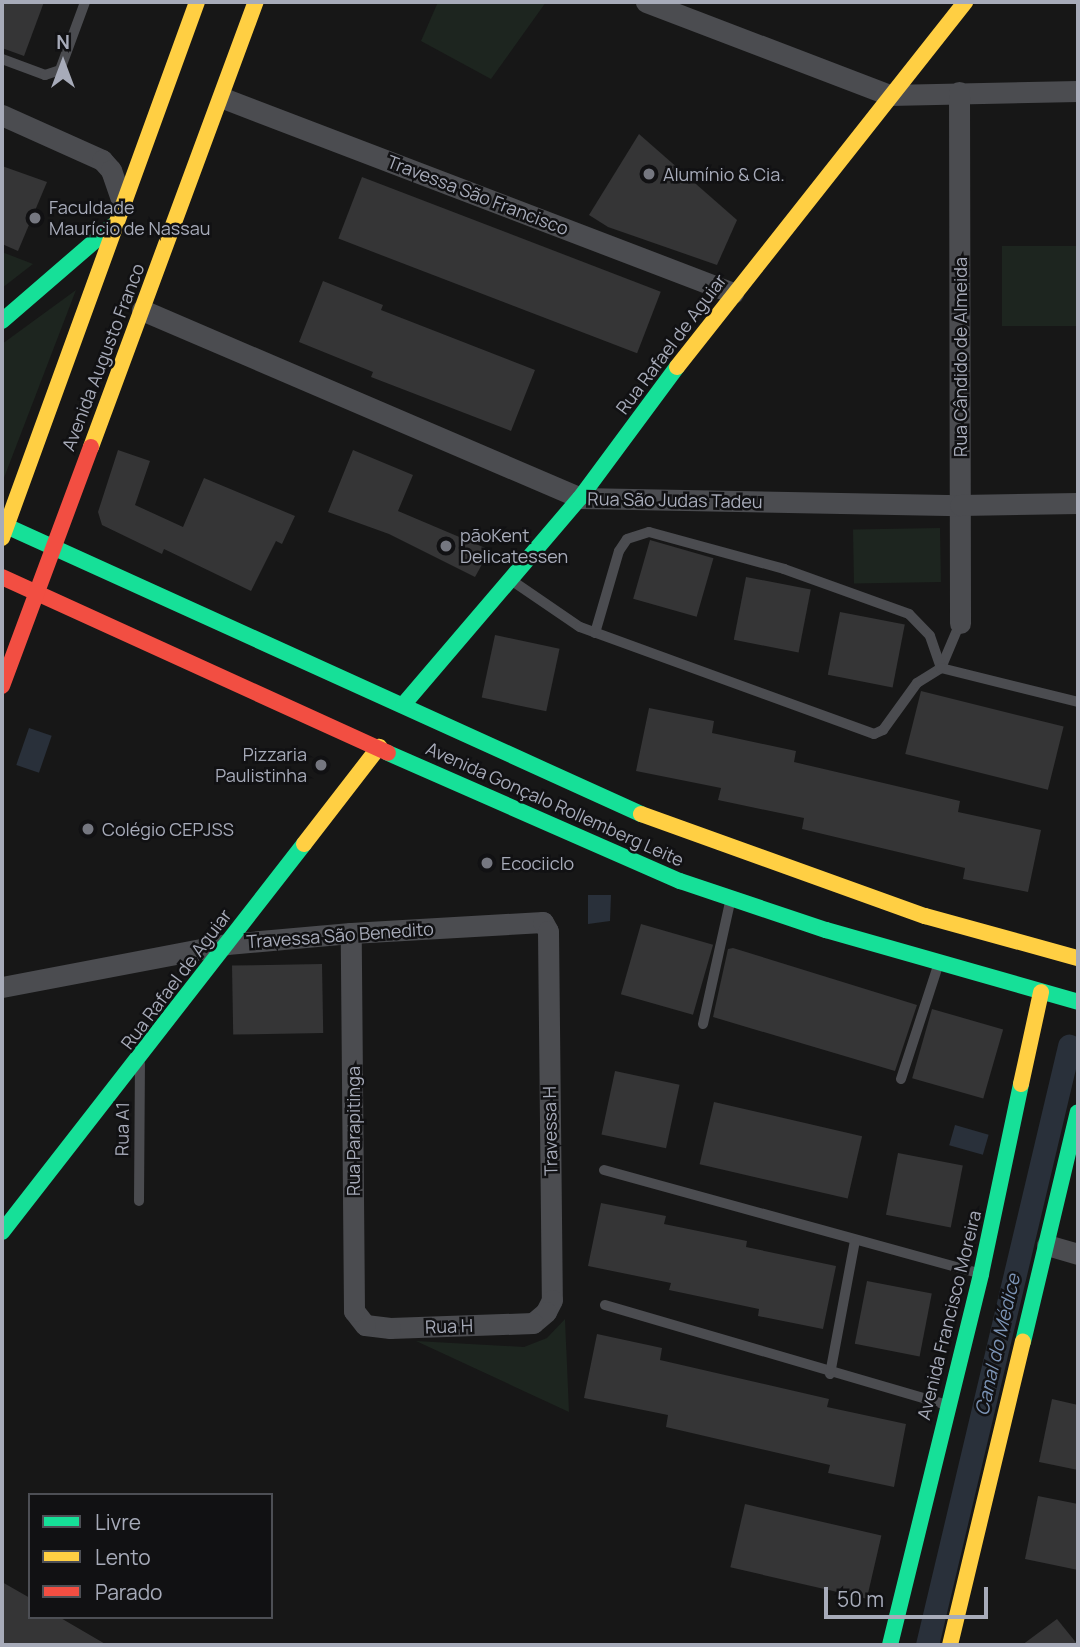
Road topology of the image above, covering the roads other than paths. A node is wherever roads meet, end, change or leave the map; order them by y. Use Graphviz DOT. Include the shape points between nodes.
graph roads {
  1 [pos="85,2"];
  2 [pos="197,2"];
  3 [pos="256,2"];
  4 [pos="646,2"];
  5 [pos="965,2"];
  6 [pos="2,59"];
  7 [pos="959,92"];
  8 [pos="1078,92"];
  9 [pos="889,95"];
  10 [pos="223,97"];
  11 [pos="2,115"];
  12 [pos="122,202"];
  13 [pos="114,224"];
  14 [pos="733,293"];
  15 [pos="142,310"];
  16 [pos="2,321"];
  17 [pos="580,498"];
  18 [pos="1078,503"];
  19 [pos="960,505"];
  20 [pos="3,529"];
  21 [pos="51,548"];
  22 [pos="2,577"];
  23 [pos="511,580"];
  24 [pos="35,592"];
  25 [pos="960,623"];
  26 [pos="595,633"];
  27 [pos="941,668"];
  28 [pos="2,686"];
  29 [pos="1078,702"];
  30 [pos="403,705"];
  31 [pos="379,747"];
  32 [pos="731,898"];
  33 [pos="925,916"];
  34 [pos="826,930"];
  35 [pos="548,931"];
  36 [pos="351,933"];
  37 [pos="227,944"];
  38 [pos="1078,958"];
  39 [pos="939,963"];
  40 [pos="2,986"];
  41 [pos="1041,992"];
  42 [pos="1078,1002"];
  43 [pos="703,1024"];
  44 [pos="140,1058"];
  45 [pos="901,1079"];
  46 [pos="1078,1112"];
  47 [pos="604,1170"];
  48 [pos="139,1201"];
  49 [pos="2,1232"];
  50 [pos="855,1241"];
  51 [pos="1047,1245"];
  52 [pos="1078,1254"];
  53 [pos="981,1274"];
  54 [pos="605,1305"];
  55 [pos="533,1323"];
  56 [pos="365,1325"];
  57 [pos="830,1374"];
  58 [pos="946,1405"];
  59 [pos="890,1645"];
  60 [pos="950,1645"];
  1 -- 6 [label="lane" via="60,70 46,75"];
  2 -- 12 [label="main road, Avenida Augusto Franco"];
  3 -- 10 [label="main road, Avenida Augusto Franco"];
  4 -- 9 [label="street"];
  5 -- 9 [label="main road, Rua Rafael de Aguiar"];
  7 -- 8 [label="street"];
  7 -- 9 [label="street"];
  7 -- 19 [label="street, Rua Cândido de Almeida"];
  9 -- 14 [label="main road, Rua Rafael de Aguiar"];
  10 -- 14 [label="street, Travessa São Francisco"];
  10 -- 15 [label="main road, Avenida Augusto Franco"];
  11 -- 12 [label="street" via="102,160 111,170"];
  12 -- 13 [label="main road, Avenida Augusto Franco"];
  13 -- 16 [label="main road"];
  13 -- 20 [label="main road, Avenida Augusto Franco"];
  14 -- 17 [label="main road, Rua Rafael de Aguiar"];
  15 -- 17 [label="street, Rua São Judas Tadeu"];
  15 -- 21 [label="main road, Avenida Augusto Franco"];
  17 -- 19 [label="street, Rua São Judas Tadeu"];
  17 -- 23 [label="main road, Rua Rafael de Aguiar"];
  18 -- 19 [label="street, Rua São Judas Tadeu"];
  19 -- 25 [label="street, Rua Cândido de Almeida"];
  20 -- 21 [label="main road, Avenida Gonçalo Rollemberg Leite"];
  21 -- 24 [label="main road, Avenida Augusto Franco"];
  21 -- 30 [label="main road, Avenida Gonçalo Rollemberg Leite"];
  22 -- 24 [label="main road, Avenida Gonçalo Rollemberg Leite"];
  23 -- 26 [label="lane" via="559,615"];
  23 -- 30 [label="main road, Rua Rafael de Aguiar"];
  24 -- 28 [label="main road, Avenida Augusto Franco"];
  24 -- 31 [label="main road, Avenida Gonçalo Rollemberg Leite"];
  25 -- 27 [label="lane"];
  26 -- 27 [label="lane" via="874,734 883,730 916,683"];
  26 -- 27 [label="lane" via="619,551 627,539 649,532 758,561 909,614 930,636"];
  27 -- 29 [label="lane"];
  30 -- 33 [label="main road, Avenida Gonçalo Rollemberg Leite" via="547,775 686,834"];
  31 -- 32 [label="main road, Avenida Gonçalo Rollemberg Leite" via="564,834"];
  31 -- 37 [label="main road, Rua Rafael de Aguiar"];
  32 -- 34 [label="main road, Avenida Gonçalo Rollemberg Leite"];
  32 -- 43 [label="lane"];
  33 -- 34 [label="main road" via="817,902"];
  33 -- 38 [label="main road, Avenida Gonçalo Rollemberg Leite"];
  34 -- 39 [label="main road, Avenida Gonçalo Rollemberg Leite"];
  35 -- 36 [label="street, Travessa São Benedito" via="543,922"];
  35 -- 55 [label="street, Travessa H" via="552,1300"];
  36 -- 37 [label="street, Travessa São Benedito"];
  36 -- 56 [label="street, Rua Parapitinga" via="354,1311"];
  37 -- 40 [label="street, Travessa São Benedito"];
  37 -- 44 [label="main road, Rua Rafael de Aguiar"];
  39 -- 41 [label="main road, Avenida Gonçalo Rollemberg Leite"];
  39 -- 45 [label="lane"];
  41 -- 42 [label="main road, Avenida Gonçalo Rollemberg Leite"];
  41 -- 53 [label="main road, Avenida Francisco Moreira"];
  44 -- 48 [label="lane, Rua A1"];
  44 -- 49 [label="main road, Rua Rafael de Aguiar"];
  46 -- 51 [label="main road"];
  47 -- 50 [label="lane"];
  50 -- 53 [label="lane"];
  50 -- 57 [label="lane"];
  51 -- 52 [label="street"];
  51 -- 60 [label="main road"];
  53 -- 58 [label="main road, Avenida Francisco Moreira"];
  54 -- 57 [label="lane"];
  55 -- 56 [label="street, Rua H"];
  57 -- 58 [label="lane"];
  58 -- 59 [label="main road, Avenida Francisco Moreira"];
}
